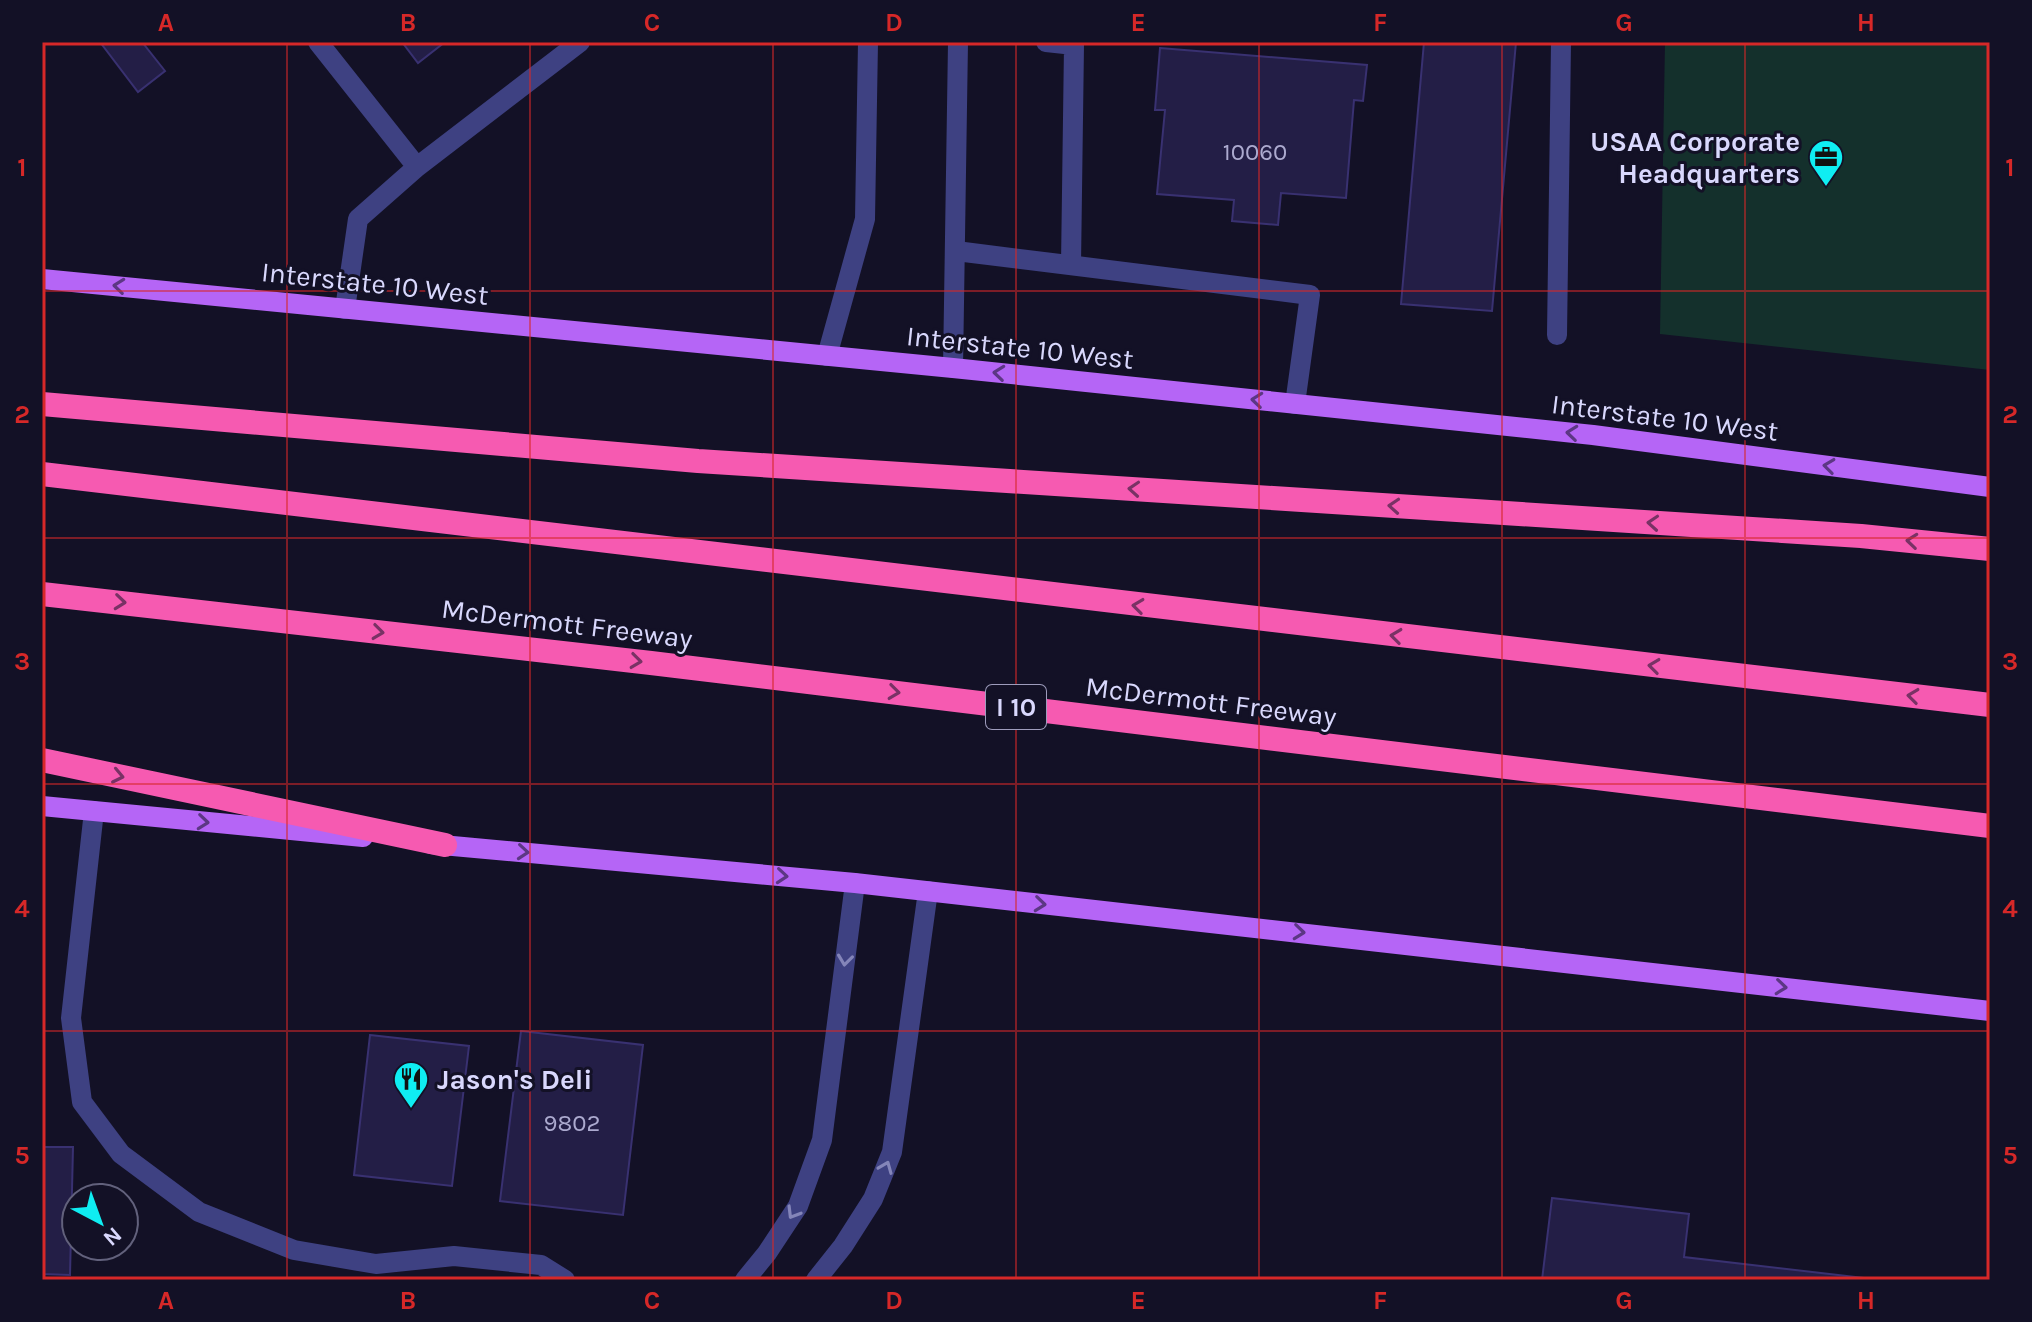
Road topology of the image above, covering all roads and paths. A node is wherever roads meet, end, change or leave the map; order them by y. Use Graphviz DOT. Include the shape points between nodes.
graph roads {
  1 [pos="318,42"];
  2 [pos="580,42"];
  3 [pos="868,42"];
  4 [pos="958,42"];
  5 [pos="1046,42"];
  6 [pos="1561,42"];
  7 [pos="417,167"];
  8 [pos="956,251"];
  9 [pos="1071,265"];
  10 [pos="42,279"];
  11 [pos="345,309"];
  12 [pos="1557,335"];
  13 [pos="827,356"];
  14 [pos="953,368"];
  15 [pos="42,404"];
  16 [pos="1295,404"];
  17 [pos="42,474"];
  18 [pos="1990,487"];
  19 [pos="1990,549"];
  20 [pos="42,594"];
  21 [pos="1990,705"];
  22 [pos="42,760"];
  23 [pos="42,806"];
  24 [pos="94,811"];
  25 [pos="1990,826"];
  26 [pos="445,845"];
  27 [pos="855,883"];
  28 [pos="928,891"];
  29 [pos="1990,1011"];
  30 [pos="565,1280"];
  31 [pos="745,1280"];
  32 [pos="816,1280"];
  1 -- 7 [label="street"];
  2 -- 7 [label="street"];
  3 -- 13 [label="street" via="865,219"];
  4 -- 8 [label="street"];
  5 -- 9 [label="street" via="1074,45"];
  6 -- 12 [label="street"];
  7 -- 11 [label="street" via="358,219"];
  8 -- 9 [label="street"];
  8 -- 14 [label="street"];
  9 -- 16 [label="street" via="1310,295"];
  11 -- 10 [label="main road, Interstate 10 West, one-way"];
  11 -- 13 [label="main road, Interstate 10 West"];
  13 -- 14 [label="main road, Interstate 10 West"];
  16 -- 14 [label="main road, Interstate 10 West, one-way"];
  19 -- 15 [label="highway, one-way" via="1861,536 698,461"];
  18 -- 16 [label="main road, Interstate 10 West, one-way" via="1593,435"];
  21 -- 17 [label="highway, one-way"];
  20 -- 25 [label="highway, McDermott Freeway / I 10, one-way"];
  22 -- 26 [label="highway, one-way"];
  23 -- 24 [label="main road"];
  24 -- 26 [label="main road, one-way"];
  24 -- 30 [label="street" via="71,1018 82,1102 121,1154 199,1212 294,1250 376,1264 454,1256 541,1265"];
  26 -- 27 [label="main road, one-way"];
  27 -- 28 [label="main road"];
  27 -- 31 [label="street, one-way" via="822,1140 798,1206"];
  28 -- 29 [label="main road, one-way"];
  32 -- 28 [label="street, one-way" via="873,1199 892,1152"];
}
